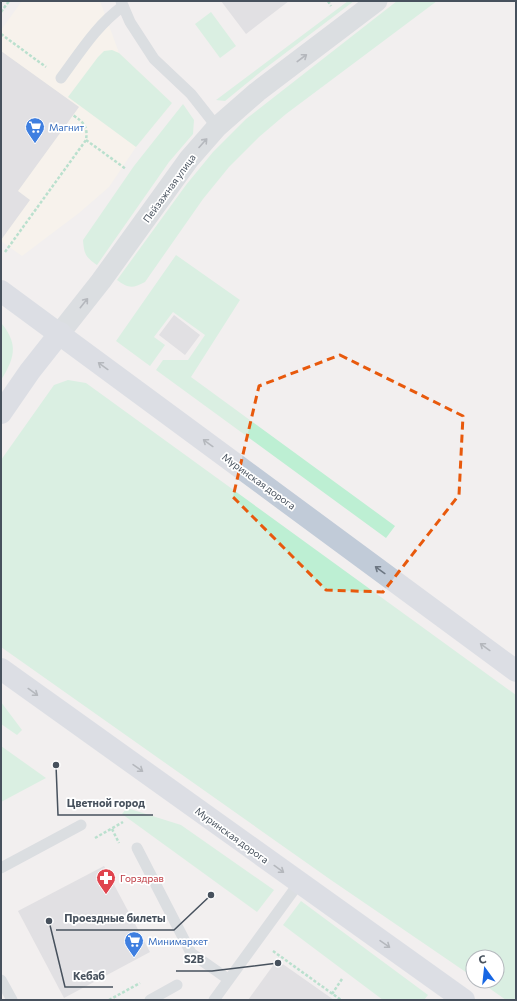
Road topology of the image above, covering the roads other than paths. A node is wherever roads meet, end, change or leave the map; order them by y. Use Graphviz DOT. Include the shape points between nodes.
graph roads {
  1 [pos="377,1"];
  2 [pos="122,4"];
  3 [pos="61,78"];
  4 [pos="217,128"];
  5 [pos="1,291"];
  6 [pos="60,334"];
  7 [pos="1,413"];
  8 [pos="1,669"];
  9 [pos="516,671"];
  10 [pos="81,826"];
  11 [pos="137,848"];
  12 [pos="1,868"];
  13 [pos="298,883"];
  14 [pos="228,979"];
  15 [pos="1,980"];
  16 [pos="177,984"];
  17 [pos="452,997"];
  18 [pos="12,1000"];
  19 [pos="150,1000"];
  20 [pos="214,1000"];
  4 -- 1 [label="street, Пейзажная улица, one-way" via="257,92"];
  2 -- 3 [label="lane" via="95,32"];
  2 -- 4 [label="lane" via="130,22 154,59 191,94"];
  6 -- 4 [label="street, Пейзажная улица, one-way" via="189,159"];
  5 -- 6 [label="street, Муринская дорога"];
  6 -- 7 [label="street, Пейзажная улица"];
  9 -- 6 [label="street, Муринская дорога, one-way"];
  8 -- 13 [label="street, Муринская дорога, one-way"];
  10 -- 12 [label="lane"];
  11 -- 14 [label="lane" via="191,953"];
  13 -- 14 [label="lane"];
  13 -- 17 [label="street, Муринская дорога, one-way"];
  14 -- 20 [label="lane"];
  15 -- 18 [label="lane"];
  16 -- 19 [label="lane"];
}
